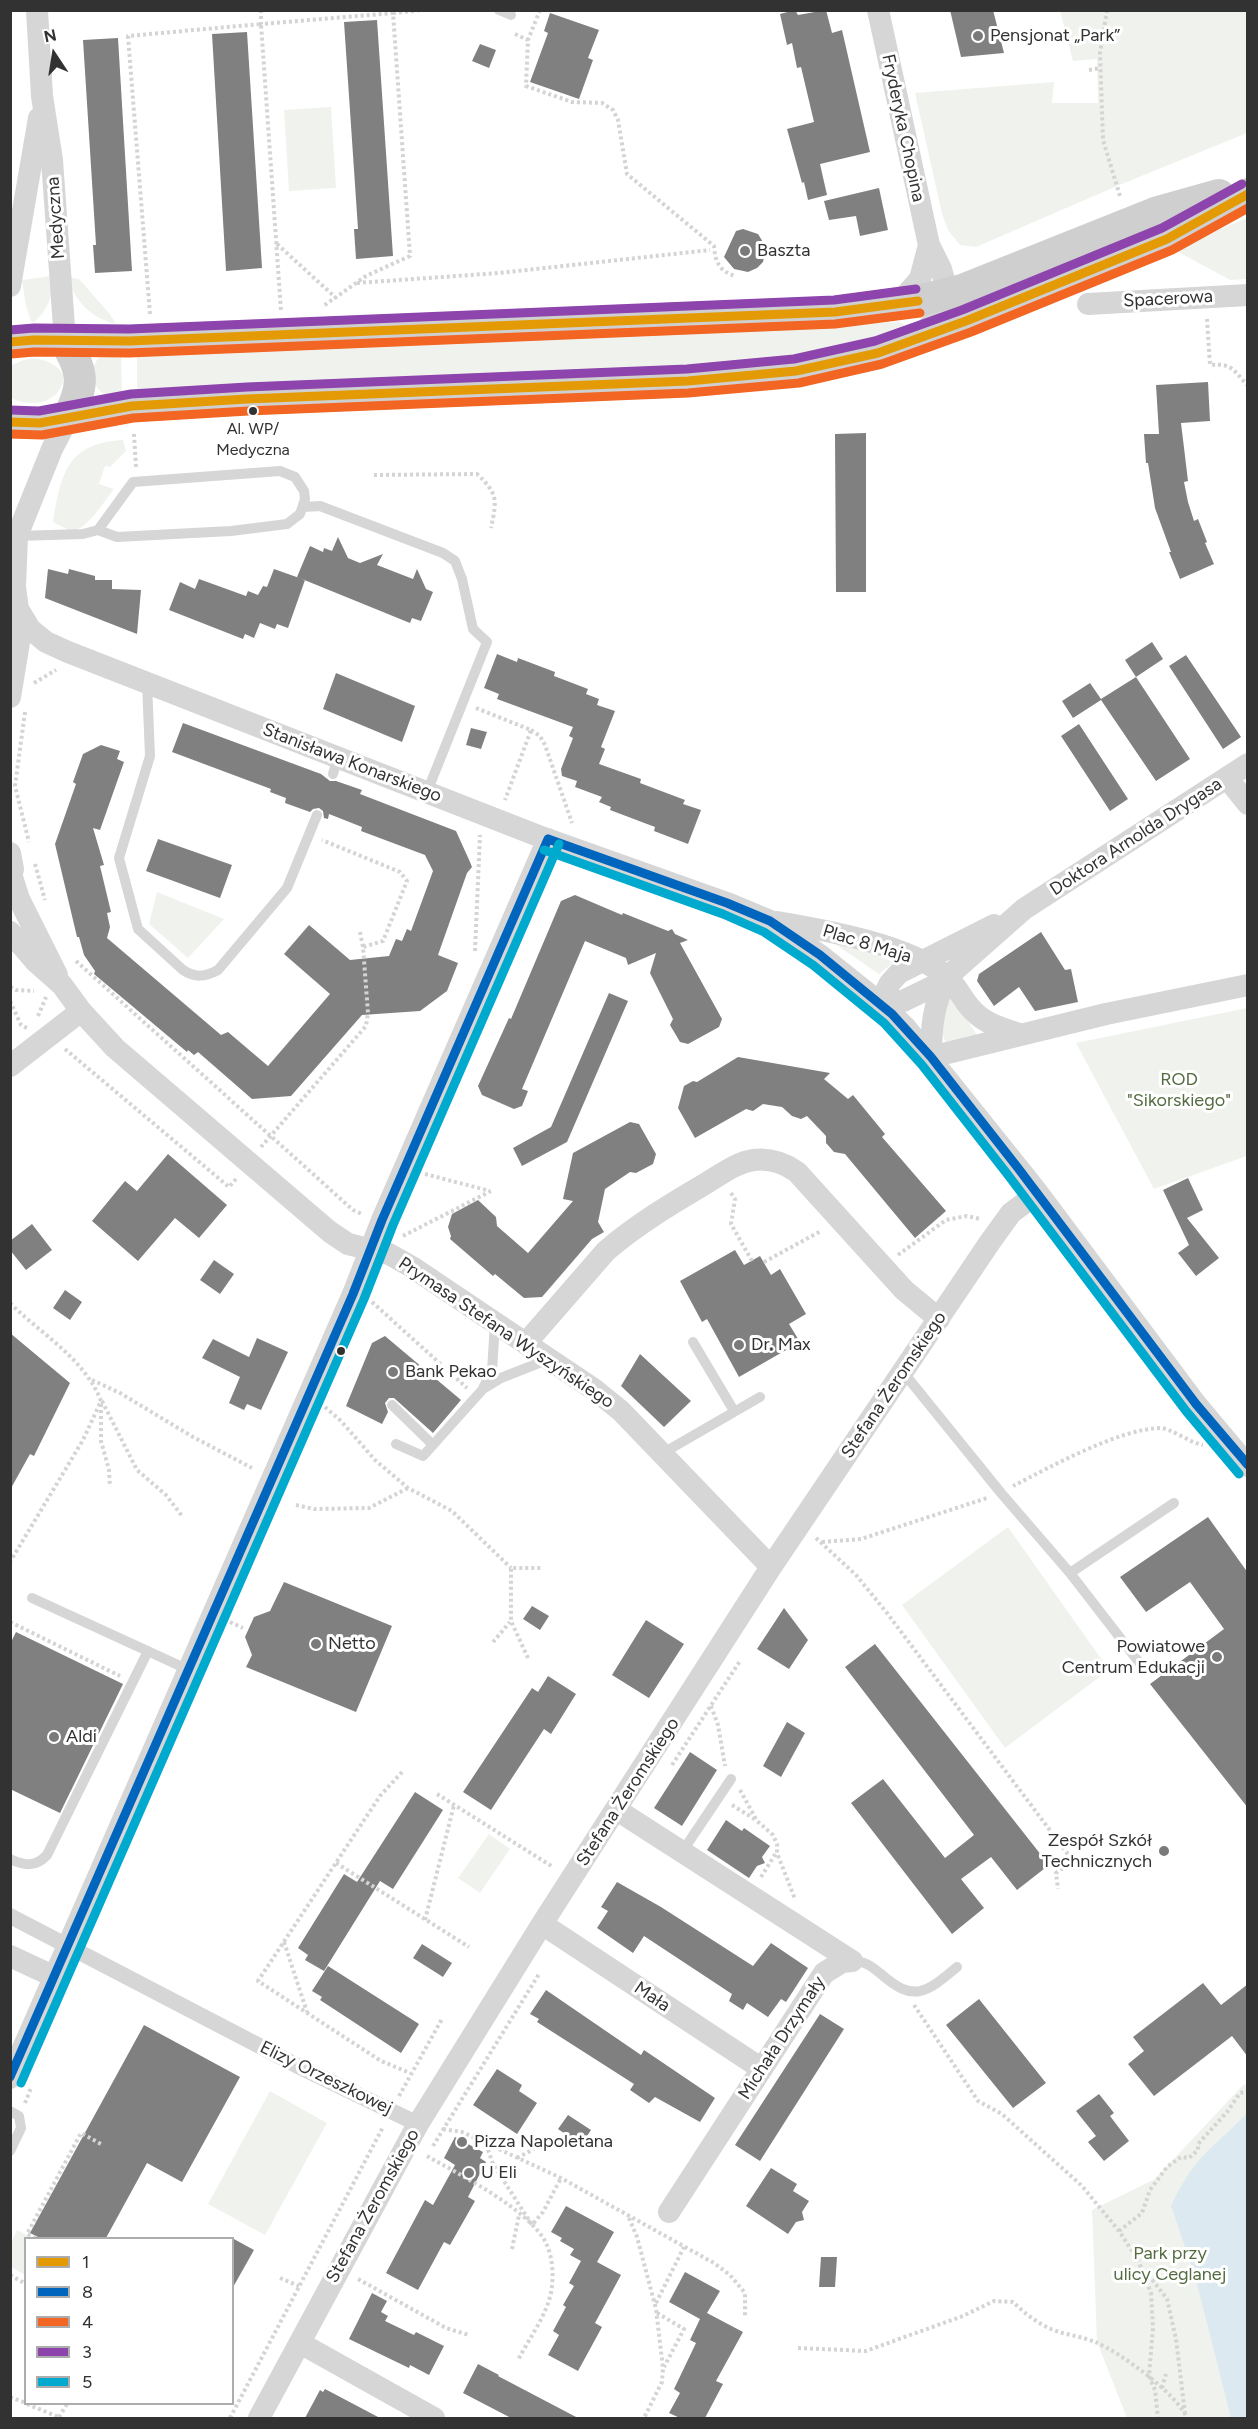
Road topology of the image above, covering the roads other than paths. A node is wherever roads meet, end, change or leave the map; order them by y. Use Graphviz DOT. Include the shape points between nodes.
graph roads {
  1 [pos="37,10"];
  2 [pos="499,10"];
  3 [pos="878,10"];
  4 [pos="511,15"];
  5 [pos="42,96"];
  6 [pos="1248,187"];
  7 [pos="1248,194"];
  8 [pos="929,245"];
  9 [pos="10,286"];
  10 [pos="948,294"];
  11 [pos="1248,295"];
  12 [pos="1088,304"];
  13 [pos="897,305"];
  14 [pos="917,339"];
  15 [pos="65,341"];
  16 [pos="10,342"];
  17 [pos="69,416"];
  18 [pos="10,422"];
  19 [pos="304,507"];
  20 [pos="14,527"];
  21 [pos="98,530"];
  22 [pos="15,623"];
  23 [pos="147,682"];
  24 [pos="21,697"];
  25 [pos="1248,764"];
  26 [pos="1227,778"];
  27 [pos="427,792"];
  28 [pos="1248,804"];
  29 [pos="316,815"];
  30 [pos="548,839"];
  31 [pos="10,854"];
  32 [pos="11,878"];
  33 [pos="1024,909"];
  34 [pos="770,921"];
  35 [pos="10,932"];
  36 [pos="921,961"];
  37 [pos="947,977"];
  38 [pos="62,985"];
  39 [pos="1248,985"];
  40 [pos="880,1003"];
  41 [pos="81,1011"];
  42 [pos="1019,1034"];
  43 [pos="931,1057"];
  44 [pos="10,1066"];
  45 [pos="1038,1193"];
  46 [pos="371,1250"];
  47 [pos="939,1319"];
  48 [pos="495,1322"];
  49 [pos="693,1342"];
  50 [pos="526,1343"];
  51 [pos="549,1358"];
  52 [pos="903,1372"];
  53 [pos="480,1392"];
  54 [pos="760,1396"];
  55 [pos="392,1405"];
  56 [pos="734,1412"];
  57 [pos="396,1444"];
  58 [pos="433,1445"];
  59 [pos="663,1453"];
  60 [pos="1248,1466"];
  61 [pos="1174,1503"];
  62 [pos="771,1567"];
  63 [pos="1070,1573"];
  64 [pos="32,1598"];
  65 [pos="148,1651"];
  66 [pos="190,1670"];
  67 [pos="1145,1670"];
  68 [pos="731,1779"];
  69 [pos="617,1810"];
  70 [pos="682,1852"];
  71 [pos="10,1859"];
  72 [pos="10,1916"];
  73 [pos="542,1924"];
  74 [pos="69,1945"];
  75 [pos="10,1956"];
  76 [pos="852,1961"];
  77 [pos="957,1967"];
  78 [pos="55,1977"];
  79 [pos="762,2069"];
  80 [pos="10,2078"];
  81 [pos="10,2111"];
  82 [pos="418,2124"];
  83 [pos="10,2151"];
  84 [pos="669,2212"];
  85 [pos="300,2343"];
  86 [pos="259,2418"];
  87 [pos="434,2418"];
  1 -- 5 [label="street, Medyczna"];
  2 -- 4 [label="lane"];
  3 -- 8 [label="street, Fryderyka Chopina"];
  5 -- 9 [label="street, Medyczna"];
  5 -- 15 [label="street, Medyczna" via="52,160"];
  6 -- 10 [label="main road" via="1155,213"];
  7 -- 14 [label="main road" via="1167,238"];
  8 -- 10 [label="street, Fryderyka Chopina"];
  8 -- 13 [label="street, Fryderyka Chopina" via="920,279"];
  10 -- 13 [label="main road"];
  10 -- 14 [label="street" via="933,322"];
  11 -- 12 [label="street, Spacerowa"];
  13 -- 15 [label="main road" via="835,312"];
  14 -- 17 [label="main road" via="835,364 748,376 247,399 132,406"];
  15 -- 16 [label="main road"];
  15 -- 17 [label="main road" via="81,377"];
  17 -- 18 [label="main road" via="40,423"];
  17 -- 20 [label="street"];
  19 -- 21 [label="lane" via="294,520 279,526 117,537"];
  19 -- 21 [label="lane" via="301,483 288,472 137,481"];
  19 -- 27 [label="lane" via="320,506 455,561 473,629 488,642"];
  20 -- 21 [label="lane" via="83,534"];
  20 -- 22 [label="street"];
  22 -- 23 [label="street, Stanisława Konarskiego" via="68,652"];
  22 -- 24 [label="street"];
  23 -- 27 [label="street, Stanisława Konarskiego" via="335,766"];
  23 -- 29 [label="lane" via="150,756 119,858 138,929 190,975 210,975 218,970 287,888"];
  25 -- 26 [label="street, Doktora Arnolda Drygasa"];
  26 -- 28 [label="street"];
  26 -- 33 [label="street, Doktora Arnolda Drygasa"];
  27 -- 30 [label="street, Stanisława Konarskiego"];
  30 -- 34 [label="street, Stanisława Konarskiego"];
  30 -- 46 [label="street"];
  31 -- 32 [label="street, Prymasa Stefana Wyszyńskiego" via="14,869"];
  32 -- 38 [label="street, Prymasa Stefana Wyszyńskiego"];
  33 -- 36 [label="street, Doktora Arnolda Drygasa"];
  33 -- 37 [label="street, Doktora Arnolda Drygasa"];
  34 -- 36 [label="street, Plac 8 Maja" via="828,930"];
  34 -- 40 [label="street, Plac 8 Maja"];
  35 -- 38 [label="street, Prymasa Stefana Wyszyńskiego"];
  36 -- 37 [label="street, Plac 8 Maja"];
  36 -- 40 [label="street, Plac 8 Maja" via="893,978"];
  37 -- 40 [label="street" via="911,998"];
  37 -- 42 [label="street, Plac 8 Maja" via="979,1017"];
  37 -- 43 [label="street" via="933,1015"];
  38 -- 41 [label="street, Prymasa Stefana Wyszyńskiego"];
  39 -- 42 [label="street"];
  40 -- 43 [label="street, Plac 8 Maja"];
  41 -- 44 [label="street" via="38,1033"];
  41 -- 46 [label="street, Prymasa Stefana Wyszyńskiego" via="144,1074 330,1232 348,1244"];
  42 -- 43 [label="street"];
  43 -- 45 [label="street, Plac 8 Maja"];
  45 -- 47 [label="street, Stefana Żeromskiego" via="1017,1207 998,1231"];
  45 -- 60 [label="street, Plac 8 Maja" via="1176,1378"];
  46 -- 48 [label="street, Prymasa Stefana Wyszyńskiego" via="389,1254 412,1267"];
  46 -- 66 [label="street"];
  47 -- 50 [label="street" via="904,1290 797,1172 784,1164 752,1160 721,1174 646,1220 606,1251"];
  47 -- 52 [label="street, Stefana Żeromskiego"];
  48 -- 50 [label="street, Prymasa Stefana Wyszyńskiego"];
  48 -- 53 [label="lane" via="492,1371"];
  49 -- 56 [label="lane"];
  50 -- 51 [label="street, Prymasa Stefana Wyszyńskiego"];
  51 -- 53 [label="lane" via="501,1378"];
  51 -- 59 [label="street, Prymasa Stefana Wyszyńskiego" via="621,1411"];
  52 -- 62 [label="street, Stefana Żeromskiego"];
  52 -- 63 [label="lane"];
  53 -- 58 [label="lane"];
  54 -- 56 [label="lane"];
  55 -- 58 [label="lane"];
  56 -- 59 [label="lane"];
  57 -- 58 [label="lane" via="423,1456"];
  59 -- 62 [label="street, Prymasa Stefana Wyszyńskiego"];
  61 -- 63 [label="lane"];
  62 -- 69 [label="street, Stefana Żeromskiego"];
  63 -- 67 [label="lane"];
  64 -- 65 [label="lane"];
  65 -- 66 [label="lane"];
  65 -- 71 [label="lane" via="47,1855 33,1865"];
  66 -- 74 [label="street"];
  68 -- 70 [label="lane"];
  69 -- 70 [label="street"];
  69 -- 73 [label="street, Stefana Żeromskiego"];
  70 -- 76 [label="street"];
  72 -- 74 [label="street, Elizy Orzeszkowej"];
  73 -- 79 [label="street, Mała"];
  73 -- 82 [label="street, Stefana Żeromskiego"];
  74 -- 78 [label="street"];
  74 -- 82 [label="street, Elizy Orzeszkowej" via="296,2065"];
  75 -- 78 [label="street"];
  76 -- 77 [label="lane" via="868,1964 904,1991 927,1990"];
  76 -- 79 [label="street, Michała Drzymały" via="824,1973"];
  78 -- 80 [label="street"];
  79 -- 84 [label="street, Michała Drzymały"];
  81 -- 83 [label="lane" via="19,2116 21,2128"];
  82 -- 85 [label="street, Stefana Żeromskiego"];
  85 -- 86 [label="street, Stefana Żeromskiego"];
  85 -- 87 [label="street"];
}
